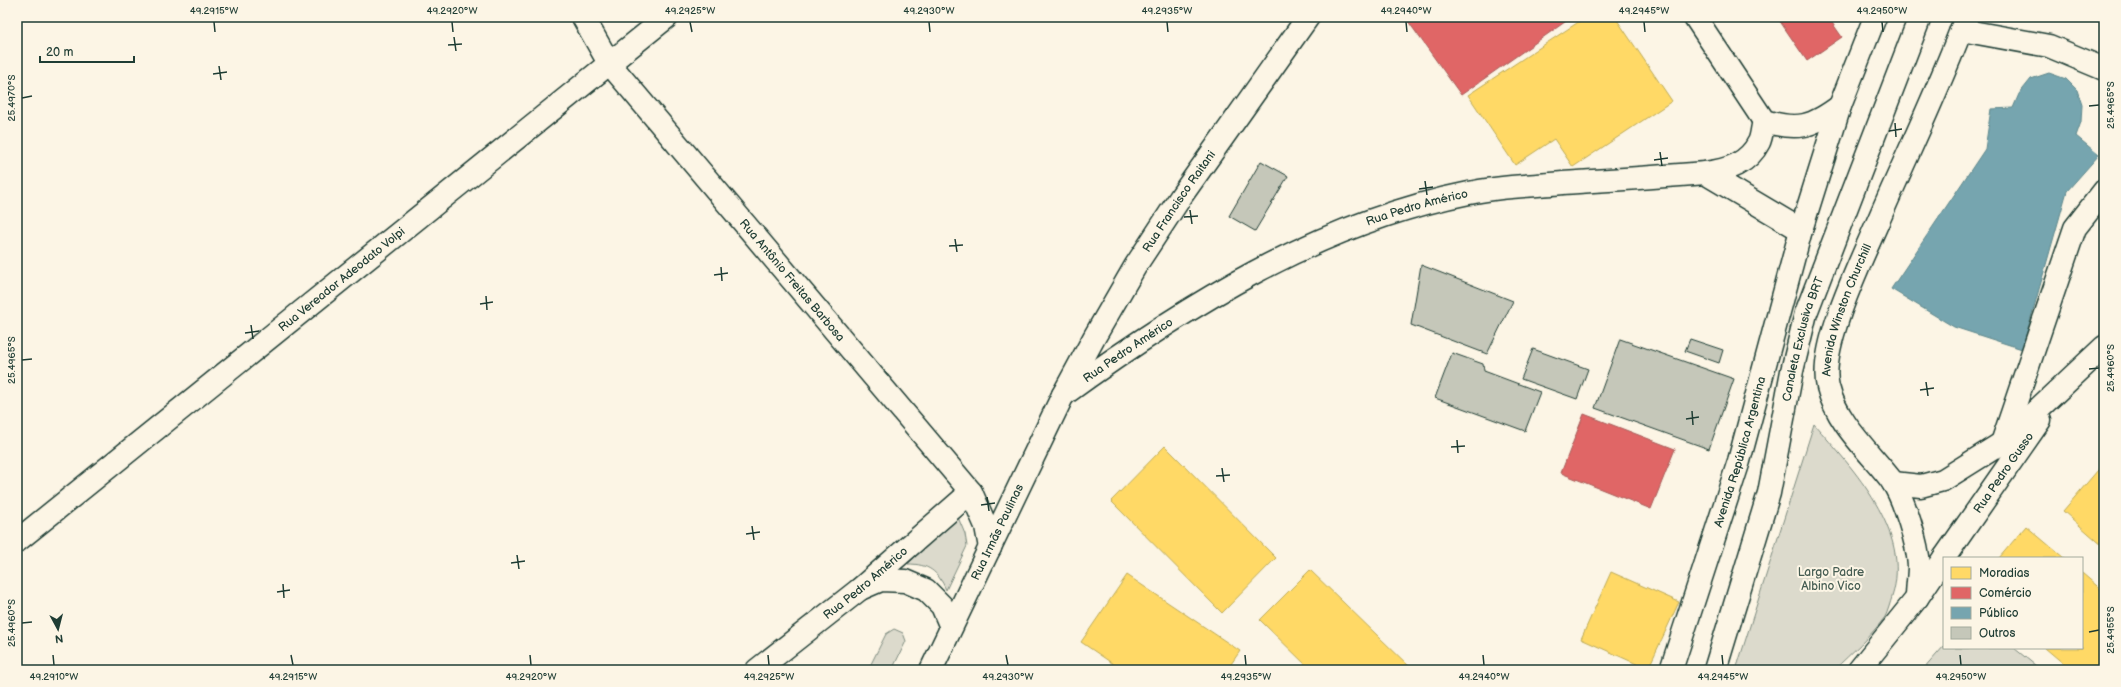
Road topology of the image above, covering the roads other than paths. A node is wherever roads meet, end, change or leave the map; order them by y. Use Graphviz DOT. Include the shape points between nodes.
graph roads {
  1 [pos="583,17"];
  2 [pos="667,17"];
  3 [pos="1308,17"];
  4 [pos="1695,17"];
  5 [pos="1875,17"];
  6 [pos="1920,17"];
  7 [pos="1964,24"];
  8 [pos="609,63"];
  9 [pos="2104,69"];
  10 [pos="1840,106"];
  11 [pos="1764,121"];
  12 [pos="1705,173"];
  13 [pos="2104,191"];
  14 [pos="1801,230"];
  15 [pos="2104,347"];
  16 [pos="2062,388"];
  17 [pos="1063,395"];
  18 [pos="2002,443"];
  19 [pos="1893,483"];
  20 [pos="971,492"];
  21 [pos="17,541"];
  22 [pos="990,548"];
  23 [pos="1945,557"];
  24 [pos="1943,559"];
  25 [pos="860,589"];
  26 [pos="1917,598"];
  27 [pos="951,628"];
  28 [pos="757,670"];
  29 [pos="931,670"];
  30 [pos="1671,670"];
  31 [pos="1715,670"];
  32 [pos="1859,670"];
  1 -- 8 [label="street, Rua Antônio Freitas Barbosa"];
  2 -- 8 [label="street, Rua Vereador Adeodato Volpi"];
  3 -- 17 [label="street, Rua Francisco Raitani" via="1194,177 1136,265"];
  4 -- 11 [label="street"];
  5 -- 10 [label="street"];
  6 -- 31 [label="street, Canaleta Exclusiva BRT" via="1806,314 1792,371 1769,493"];
  7 -- 9 [label="street" via="2049,46"];
  7 -- 19 [label="street, Avenida Winston Churchill" via="1847,295 1828,355 1827,386 1833,404"];
  8 -- 20 [label="street, Rua Antônio Freitas Barbosa"];
  8 -- 21 [label="street, Rua Vereador Adeodato Volpi"];
  10 -- 11 [label="street" via="1821,120 1800,127 1781,126"];
  10 -- 14 [label="street"];
  11 -- 12 [label="street, Rua Pedro Américo" via="1759,142 1746,159 1727,170"];
  12 -- 14 [label="street"];
  12 -- 17 [label="street, Rua Pedro Américo" via="1470,192 1414,206 1352,227 1292,252 1235,283 1118,355"];
  13 -- 18 [label="street" via="2075,228"];
  14 -- 30 [label="street, Avenida República Argentina" via="1739,461"];
  15 -- 16 [label="street, Rua Pedro Gusso"];
  16 -- 18 [label="street, Rua Pedro Gusso"];
  16 -- 23 [label="street, Rua Pedro Gusso"];
  17 -- 22 [label="street, Rua Irmãs Paulinas"];
  18 -- 19 [label="street, Rua Pedro Gusso" via="1943,480 1921,486"];
  19 -- 26 [label="street, Avenida Winston Churchill" via="1915,542 1918,566"];
  20 -- 22 [label="street, Rua Antônio Freitas Barbosa" via="986,526"];
  20 -- 25 [label="street, Rua Pedro Américo"];
  22 -- 27 [label="street, Rua Irmãs Paulinas"];
  24 -- 26 [label="street, Rua Pedro Gusso"];
  25 -- 27 [label="street" via="882,580 905,581 926,590 942,606"];
  25 -- 28 [label="street, Rua Pedro Américo"];
  26 -- 32 [label="street, Rua Pedro Gusso"];
  27 -- 29 [label="street, Rua Irmãs Paulinas"];
}
